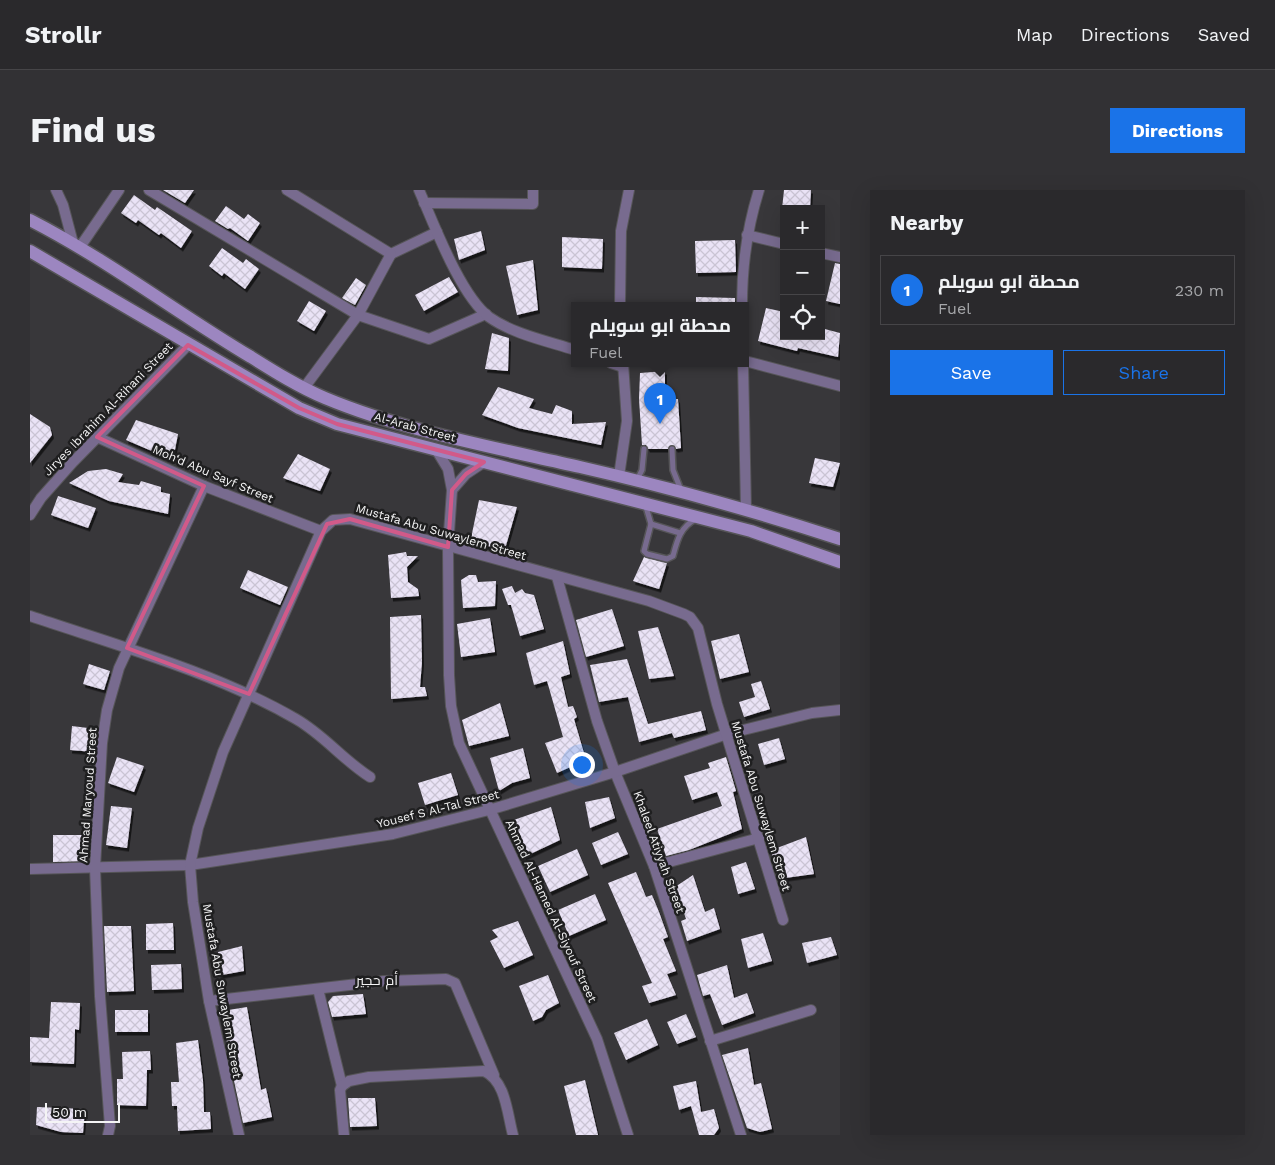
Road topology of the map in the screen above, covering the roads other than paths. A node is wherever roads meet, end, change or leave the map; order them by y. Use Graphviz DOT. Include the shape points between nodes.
graph roads {
  1 [pos="56,190"];
  2 [pos="119,190"];
  3 [pos="149,190"];
  4 [pos="287,190"];
  5 [pos="418,190"];
  6 [pos="533,190"];
  7 [pos="629,190"];
  8 [pos="759,190"];
  9 [pos="424,203"];
  10 [pos="30,220"];
  11 [pos="437,232"];
  12 [pos="747,235"];
  13 [pos="780,243"];
  14 [pos="76,245"];
  15 [pos="30,251"];
  16 [pos="391,254"];
  17 [pos="825,254"];
  18 [pos="840,257"];
  19 [pos="620,302"];
  20 [pos="742,302"];
  21 [pos="486,314"];
  22 [pos="358,315"];
  23 [pos="188,344"];
  24 [pos="571,349"];
  25 [pos="749,363"];
  26 [pos="623,367"];
  27 [pos="744,367"];
  28 [pos="840,386"];
  29 [pos="304,388"];
  30 [pos="98,437"];
  31 [pos="644,449"];
  32 [pos="672,449"];
  33 [pos="438,452"];
  34 [pos="484,462"];
  35 [pos="619,476"];
  36 [pos="636,480"];
  37 [pos="204,486"];
  38 [pos="452,490"];
  39 [pos="682,492"];
  40 [pos="642,503"];
  41 [pos="746,509"];
  42 [pos="30,515"];
  43 [pos="700,518"];
  44 [pos="651,524"];
  45 [pos="321,531"];
  46 [pos="680,533"];
  47 [pos="840,539"];
  48 [pos="448,547"];
  49 [pos="840,562"];
  50 [pos="557,577"];
  51 [pos="30,616"];
  52 [pos="127,648"];
  53 [pos="248,694"];
  54 [pos="840,710"];
  55 [pos="726,734"];
  56 [pos="615,772"];
  57 [pos="370,777"];
  58 [pos="489,810"];
  59 [pos="759,838"];
  60 [pos="190,865"];
  61 [pos="654,866"];
  62 [pos="95,868"];
  63 [pos="30,869"];
  64 [pos="782,920"];
  65 [pos="318,989"];
  66 [pos="209,1001"];
  67 [pos="811,1010"];
  68 [pos="710,1040"];
  69 [pos="494,1075"];
  70 [pos="342,1086"];
  71 [pos="110,1132"];
  72 [pos="239,1135"];
  73 [pos="344,1135"];
  74 [pos="512,1135"];
  75 [pos="628,1135"];
  76 [pos="741,1135"];
  1 -- 14 [label="street"];
  2 -- 14 [label="street"];
  3 -- 22 [label="street"];
  4 -- 16 [label="street"];
  5 -- 9 [label="street"];
  6 -- 9 [label="street" via="533,204"];
  7 -- 19 [label="street" via="621,231"];
  8 -- 12 [label="street"];
  9 -- 11 [label="street"];
  10 -- 14 [label="main road, Al-Arab Street"];
  11 -- 16 [label="street"];
  11 -- 21 [label="street" via="474,302"];
  12 -- 13 [label="street"];
  12 -- 20 [label="street"];
  14 -- 29 [label="main road, Al-Arab Street"];
  15 -- 23 [label="main road, Al-Arab Street"];
  16 -- 22 [label="street"];
  17 -- 18 [label="street"];
  21 -- 22 [label="street" via="429,339"];
  21 -- 24 [label="street" via="499,323"];
  22 -- 29 [label="street"];
  23 -- 30 [label="street, Jiryes Ibrahim Al-Rihani Street"];
  23 -- 33 [label="main road, Al-Arab Street" via="318,416"];
  25 -- 28 [label="street"];
  26 -- 35 [label="street" via="627,421"];
  27 -- 41 [label="street"];
  29 -- 35 [label="main road, Al-Arab Street" via="372,415"];
  30 -- 37 [label="street, Moh‘d Abu Sayf Street"];
  30 -- 42 [label="street, Jiryes Ibrahim Al-Rihani Street" via="54,482"];
  31 -- 36 [label="lane" via="642,470"];
  32 -- 39 [label="lane" via="672,470"];
  33 -- 34 [label="main road, Al-Arab Street"];
  33 -- 38 [label="street, Ahmad Al-Hamed Al-Siyouf Street" via="448,469"];
  34 -- 38 [label="street" via="466,474"];
  34 -- 40 [label="main road, Al-Arab Street"];
  35 -- 36 [label="main road, Al-Arab Street"];
  36 -- 39 [label="main road, Al-Arab Street"];
  37 -- 45 [label="street, Moh‘d Abu Sayf Street"];
  37 -- 52 [label="street, Ahmad Maryoud Street"];
  38 -- 48 [label="street, Ahmad Al-Hamed Al-Siyouf Street"];
  39 -- 41 [label="main road, Al-Arab Street"];
  40 -- 43 [label="main road, Al-Arab Street"];
  40 -- 44 [label="lane" via="649,512"];
  41 -- 47 [label="main road, Al-Arab Street"];
  43 -- 46 [label="lane" via="688,523"];
  43 -- 49 [label="main road, Al-Arab Street" via="767,536"];
  44 -- 46 [label="lane"];
  44 -- 46 [label="lane" via="643,548 647,554 669,559 673,556"];
  45 -- 48 [label="street, Mustafa Abu Suwaylem Street" via="333,520 350,518"];
  45 -- 53 [label="street, Mustafa Abu Suwaylem Street"];
  48 -- 50 [label="street, Mustafa Abu Suwaylem Street"];
  48 -- 58 [label="street, Ahmad Al-Hamed Al-Siyouf Street" via="451,706 464,757"];
  50 -- 55 [label="street, Mustafa Abu Suwaylem Street" via="649,601 690,617 700,635"];
  50 -- 56 [label="street, Khaleel Atiyyah Street" via="597,721"];
  51 -- 52 [label="street"];
  52 -- 53 [label="street"];
  52 -- 62 [label="street, Ahmad Maryoud Street" via="112,687 102,743"];
  53 -- 57 [label="street" via="310,727 354,767"];
  53 -- 60 [label="street, Mustafa Abu Suwaylem Street" via="210,789"];
  54 -- 55 [label="street, Yousef S Al-Tal Street" via="812,713"];
  55 -- 56 [label="street, Yousef S Al-Tal Street"];
  55 -- 59 [label="street, Mustafa Abu Suwaylem Street"];
  56 -- 58 [label="street, Yousef S Al-Tal Street"];
  56 -- 61 [label="street, Khaleel Atiyyah Street"];
  58 -- 60 [label="street, Yousef S Al-Tal Street" via="393,834"];
  58 -- 75 [label="street, Ahmad Al-Hamed Al-Siyouf Street" via="597,1039"];
  59 -- 61 [label="street"];
  59 -- 64 [label="street, Mustafa Abu Suwaylem Street"];
  60 -- 62 [label="street, Yousef S Al-Tal Street"];
  60 -- 66 [label="street, Mustafa Abu Suwaylem Street" via="192,902"];
  61 -- 68 [label="street, Khaleel Atiyyah Street"];
  62 -- 63 [label="street, Yousef S Al-Tal Street"];
  62 -- 71 [label="street, Ahmad Maryoud Street"];
  65 -- 66 [label="street"];
  65 -- 69 [label="street" via="440,978 455,983"];
  65 -- 70 [label="street"];
  66 -- 72 [label="street, Mustafa Abu Suwaylem Street"];
  67 -- 68 [label="street"];
  68 -- 76 [label="street, Khaleel Atiyyah Street"];
  69 -- 70 [label="street" via="484,1071 390,1076 354,1080"];
  69 -- 74 [label="street" via="500,1084"];
  70 -- 73 [label="street" via="340,1099"];
}
